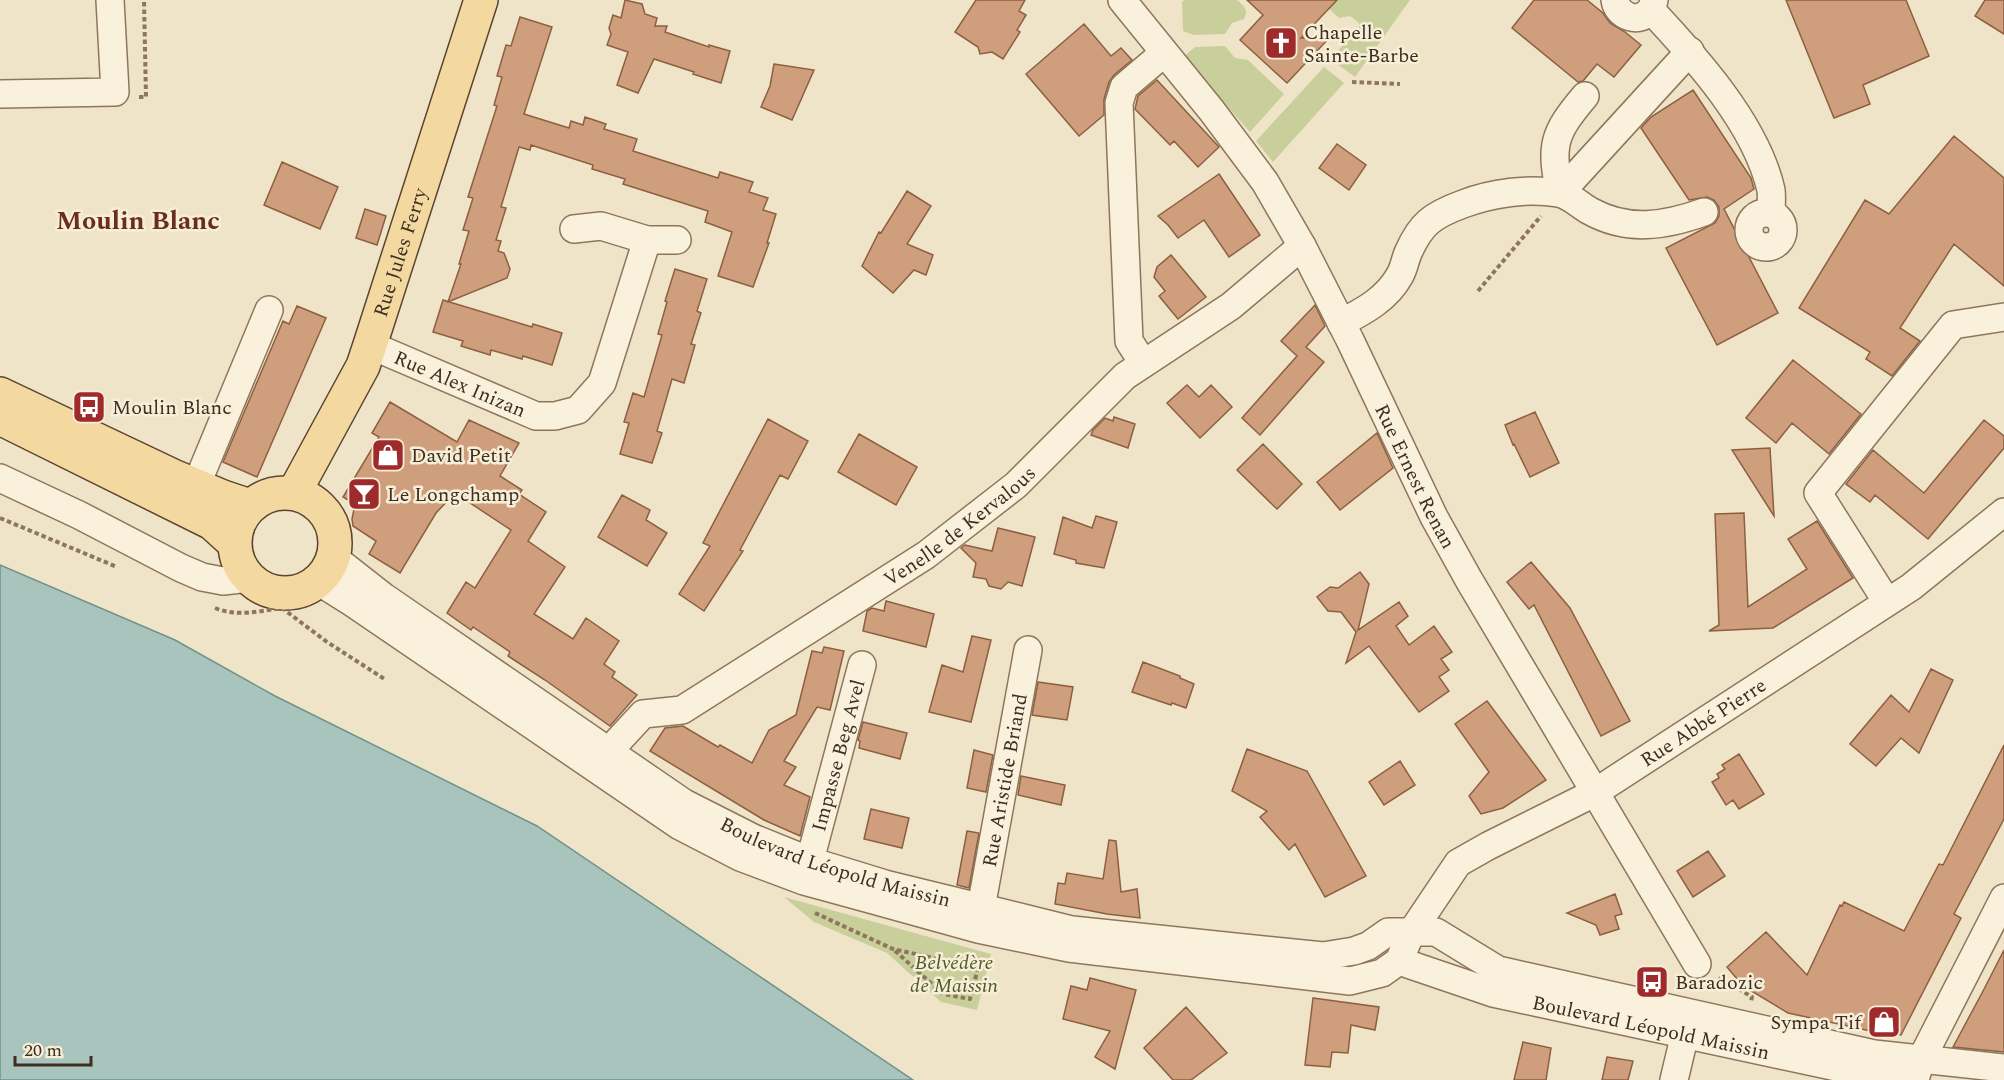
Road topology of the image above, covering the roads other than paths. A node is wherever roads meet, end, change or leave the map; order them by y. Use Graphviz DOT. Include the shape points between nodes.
graph roads {
  1 [pos="110,0"];
  2 [pos="482,0"];
  3 [pos="1122,0"];
  4 [pos="1615,0"];
  5 [pos="1653,5"];
  6 [pos="1690,51"];
  7 [pos="1164,52"];
  8 [pos="0,94"];
  9 [pos="1585,96"];
  10 [pos="1560,193"];
  11 [pos="1704,212"];
  12 [pos="1771,213"];
  13 [pos="574,229"];
  14 [pos="647,240"];
  15 [pos="677,240"];
  16 [pos="1302,246"];
  17 [pos="269,310"];
  18 [pos="2004,317"];
  19 [pos="1341,323"];
  20 [pos="370,345"];
  21 [pos="1143,363"];
  22 [pos="0,394"];
  23 [pos="0,406"];
  24 [pos="0,418"];
  25 [pos="69,426"];
  26 [pos="0,478"];
  27 [pos="196,486"];
  28 [pos="294,493"];
  29 [pos="250,506"];
  30 [pos="2004,512"];
  31 [pos="234,543"];
  32 [pos="326,569"];
  33 [pos="249,579"];
  34 [pos="1887,602"];
  35 [pos="1028,650"];
  36 [pos="862,665"];
  37 [pos="605,762"];
  38 [pos="1594,793"];
  39 [pos="807,871"];
  40 [pos="2004,898"];
  41 [pos="981,908"];
  42 [pos="1411,933"];
  43 [pos="1399,961"];
  44 [pos="1696,964"];
  45 [pos="1688,1024"];
  46 [pos="2004,1068"];
  47 [pos="1914,1073"];
  48 [pos="1674,1080"];
  1 -- 8 [label="street" via="115,92"];
  2 -- 20 [label="main road, Rue Jules Ferry"];
  3 -- 7 [label="street, Rue Ernest Renan"];
  4 -- 5 [label="street" via="1621,13 1631,18 1643,17"];
  5 -- 6 [label="street"];
  6 -- 10 [label="street"];
  6 -- 12 [label="street" via="1760,154 1772,192"];
  7 -- 16 [label="street, Rue Ernest Renan" via="1265,182"];
  7 -- 21 [label="street" via="1124,87 1119,103 1129,341"];
  9 -- 10 [label="street" via="1558,133 1554,149"];
  10 -- 11 [label="street" via="1590,211 1624,223 1671,223"];
  10 -- 19 [label="street" via="1503,193 1438,214 1418,231 1400,275 1389,289 1373,306"];
  13 -- 14 [label="street" via="601,226"];
  14 -- 15 [label="street"];
  14 -- 20 [label="street, Rue Alex Inizan" via="602,383 578,410 536,416"];
  16 -- 19 [label="street, Rue Ernest Renan"];
  16 -- 21 [label="street, Venelle de Kervalous" via="1231,306"];
  17 -- 27 [label="street"];
  18 -- 34 [label="street" via="1953,325 1818,492"];
  19 -- 38 [label="street, Rue Ernest Renan" via="1434,517"];
  20 -- 28 [label="main road, Rue Jules Ferry" via="363,366"];
  21 -- 37 [label="street, Venelle de Kervalous" via="1125,376 1016,484 926,555 682,710 643,714"];
  22 -- 25 [label="main road"];
  23 -- 25 [label="street" via="60,431"];
  24 -- 31 [label="main road" via="212,523"];
  25 -- 27 [label="main road"];
  26 -- 33 [label="street" via="191,573 223,581"];
  27 -- 29 [label="main road"];
  28 -- 29 [label="main road" via="271,495"];
  28 -- 32 [label="main road" via="319,506 334,530 335,543"];
  29 -- 31 [label="main road" via="238,523"];
  30 -- 34 [label="street, Rue Abbé Pierre"];
  31 -- 33 [label="main road" via="238,562"];
  32 -- 33 [label="main road" via="307,589 283,594 270,592"];
  32 -- 37 [label="street, Boulevard Léopold Maissin" via="353,603"];
  34 -- 38 [label="street, Rue Abbé Pierre"];
  35 -- 41 [label="street, Rue Aristide Briand"];
  36 -- 39 [label="street, Impasse Beg Avel"];
  37 -- 39 [label="street, Boulevard Léopold Maissin" via="753,838"];
  38 -- 42 [label="street, Rue Abbé Pierre" via="1458,863"];
  38 -- 44 [label="street, Rue Ernest Renan"];
  39 -- 41 [label="street, Boulevard Léopold Maissin" via="885,884"];
  39 -- 43 [label="street, Boulevard Léopold Maissin" via="978,929 1069,948 1350,981 1382,973"];
  40 -- 47 [label="street"];
  41 -- 42 [label="street, Boulevard Léopold Maissin" via="1072,930 1323,956 1368,946 1388,932"];
  42 -- 43 [label="street"];
  42 -- 45 [label="street, Boulevard Léopold Maissin" via="1436,932 1498,970"];
  43 -- 45 [label="street, Boulevard Léopold Maissin" via="1493,993"];
  45 -- 47 [label="street, Boulevard Léopold Maissin" via="1874,1054"];
  45 -- 48 [label="street"];
  46 -- 47 [label="street, Boulevard Léopold Maissin"];
}
